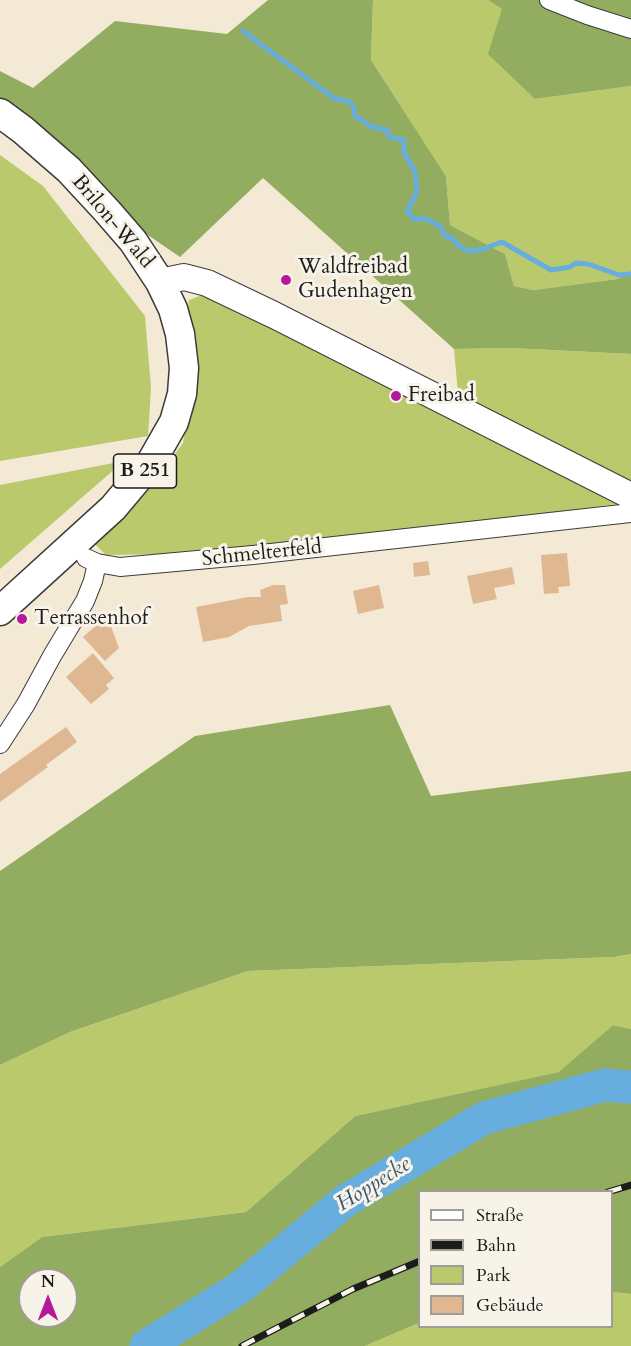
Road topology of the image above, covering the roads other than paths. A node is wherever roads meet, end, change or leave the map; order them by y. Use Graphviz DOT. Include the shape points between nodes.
graph roads {
  1 [pos="549,0"];
  2 [pos="631,29"];
  3 [pos="0,113"];
  4 [pos="160,282"];
  5 [pos="631,496"];
  6 [pos="631,513"];
  7 [pos="0,611"];
  8 [pos="0,744"];
  1 -- 2 [label="street"];
  3 -- 4 [label="main road, Brilon-Wald / B 251" via="84,186 133,241"];
  4 -- 5 [label="main road" via="184,277 207,283"];
  4 -- 7 [label="main road, Brilon-Wald / B 251" via="180,334 184,368 174,422 135,485"];
  6 -- 8 [label="street, Schmelterfeld" via="120,567 92,560 93,581 85,601"];
}
